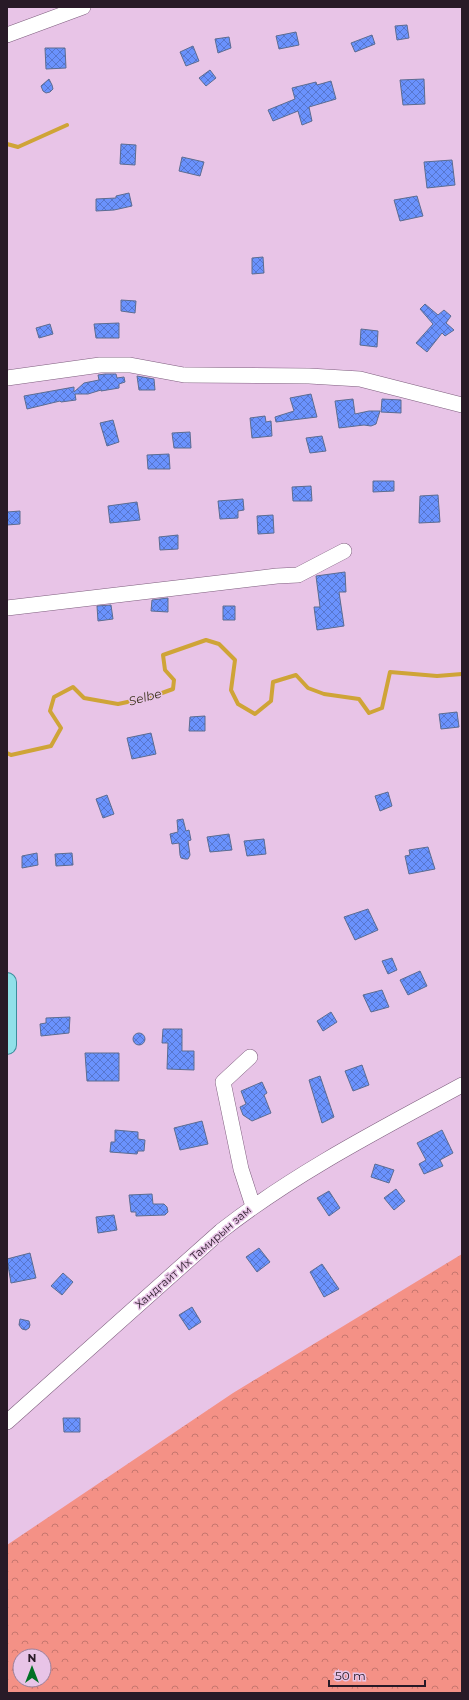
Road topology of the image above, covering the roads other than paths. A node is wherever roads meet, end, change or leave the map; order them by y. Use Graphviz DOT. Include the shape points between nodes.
graph roads {
  1 [pos="83,7"];
  2 [pos="7,35"];
  3 [pos="7,378"];
  4 [pos="462,405"];
  5 [pos="344,551"];
  6 [pos="7,608"];
  7 [pos="7,982"];
  8 [pos="7,1019"];
  9 [pos="7,1045"];
  10 [pos="250,1057"];
  11 [pos="462,1085"];
  12 [pos="253,1206"];
  13 [pos="7,1422"];
  1 -- 2 [label="street"];
  3 -- 4 [label="street" via="100,365 130,365 184,375 360,379"];
  5 -- 6 [label="street" via="298,575"];
  7 -- 8 [label="main road"];
  8 -- 9 [label="main road"];
  10 -- 12 [label="street" via="224,1082 241,1169"];
  11 -- 12 [label="street, Хандгайт Их Тамирын зам" via="338,1152"];
  12 -- 13 [label="street, Хандгайт Их Тамирын зам" via="221,1231"];
}
